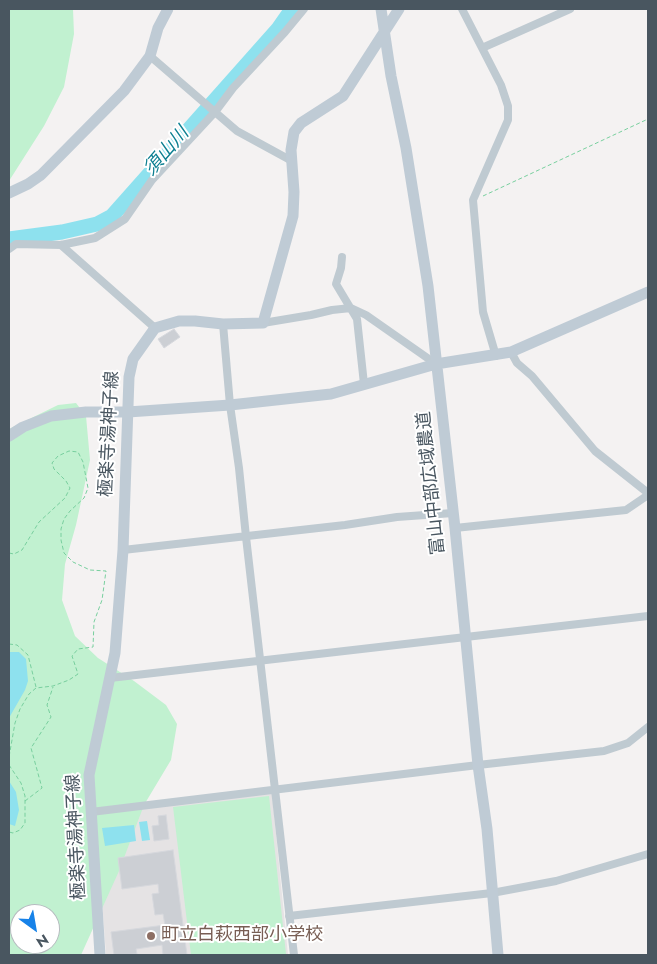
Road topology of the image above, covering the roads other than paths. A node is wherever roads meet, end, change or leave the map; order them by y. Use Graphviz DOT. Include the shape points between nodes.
graph roads {
  1 [pos="168,9"];
  2 [pos="304,9"];
  3 [pos="381,9"];
  4 [pos="399,9"];
  5 [pos="462,9"];
  6 [pos="570,9"];
  7 [pos="385,30"];
  8 [pos="482,48"];
  9 [pos="150,56"];
  10 [pos="214,112"];
  11 [pos="292,161"];
  12 [pos="9,193"];
  13 [pos="61,245"];
  14 [pos="9,249"];
  15 [pos="342,257"];
  16 [pos="648,292"];
  17 [pos="351,308"];
  18 [pos="263,323"];
  19 [pos="223,324"];
  20 [pos="155,328"];
  21 [pos="511,352"];
  22 [pos="496,356"];
  23 [pos="436,364"];
  24 [pos="364,384"];
  25 [pos="230,405"];
  26 [pos="128,412"];
  27 [pos="9,436"];
  28 [pos="648,494"];
  29 [pos="452,513"];
  30 [pos="455,528"];
  31 [pos="246,537"];
  32 [pos="123,550"];
  33 [pos="648,616"];
  34 [pos="465,637"];
  35 [pos="261,661"];
  36 [pos="110,678"];
  37 [pos="648,728"];
  38 [pos="478,765"];
  39 [pos="275,789"];
  40 [pos="91,812"];
  41 [pos="648,854"];
  42 [pos="492,893"];
  43 [pos="289,916"];
  44 [pos="100,955"];
  45 [pos="294,955"];
  46 [pos="498,955"];
  1 -- 9 [label="street" via="158,28"];
  2 -- 10 [label="street"];
  3 -- 7 [label="street, 富山中部広域農道"];
  4 -- 7 [label="street"];
  5 -- 8 [label="street"];
  6 -- 8 [label="street"];
  7 -- 11 [label="street" via="343,96 301,123 294,132"];
  7 -- 23 [label="street, 富山中部広域農道" via="426,276"];
  8 -- 22 [label="street" via="508,106 508,120 473,200 483,312"];
  9 -- 10 [label="street"];
  9 -- 12 [label="street" via="124,90 41,175"];
  10 -- 11 [label="street" via="237,131"];
  10 -- 13 [label="street" via="152,180 125,219 95,238"];
  11 -- 18 [label="street" via="293,216"];
  13 -- 14 [label="street" via="16,244"];
  13 -- 20 [label="street"];
  15 -- 17 [label="street" via="336,284"];
  16 -- 21 [label="street"];
  17 -- 18 [label="street"];
  17 -- 23 [label="street"];
  17 -- 24 [label="street" via="357,318"];
  18 -- 19 [label="street"];
  19 -- 20 [label="street" via="179,321"];
  19 -- 25 [label="street"];
  20 -- 26 [label="street, 極楽寺湯神子線" via="132,359"];
  21 -- 22 [label="street"];
  21 -- 28 [label="street" via="595,452"];
  22 -- 23 [label="street"];
  23 -- 24 [label="street"];
  23 -- 29 [label="street, 富山中部広域農道"];
  24 -- 25 [label="street" via="331,394"];
  25 -- 26 [label="street"];
  25 -- 31 [label="street"];
  26 -- 27 [label="street" via="51,416"];
  26 -- 32 [label="street, 極楽寺湯神子線"];
  28 -- 30 [label="street" via="626,510"];
  29 -- 30 [label="street, 富山中部広域農道"];
  29 -- 31 [label="street"];
  30 -- 34 [label="street, 富山中部広域農道"];
  31 -- 32 [label="street"];
  31 -- 35 [label="street"];
  32 -- 36 [label="street, 極楽寺湯神子線" via="116,653"];
  33 -- 34 [label="street"];
  34 -- 35 [label="street"];
  34 -- 38 [label="street, 富山中部広域農道"];
  35 -- 36 [label="street"];
  35 -- 39 [label="street"];
  36 -- 40 [label="street, 極楽寺湯神子線" via="89,775"];
  37 -- 38 [label="street" via="628,743 604,751"];
  38 -- 39 [label="street"];
  38 -- 42 [label="street, 富山中部広域農道"];
  39 -- 40 [label="street"];
  39 -- 43 [label="street"];
  40 -- 44 [label="street, 極楽寺湯神子線"];
  41 -- 42 [label="street" via="556,881"];
  42 -- 43 [label="street"];
  42 -- 46 [label="street, 富山中部広域農道"];
  43 -- 45 [label="street"];
}
